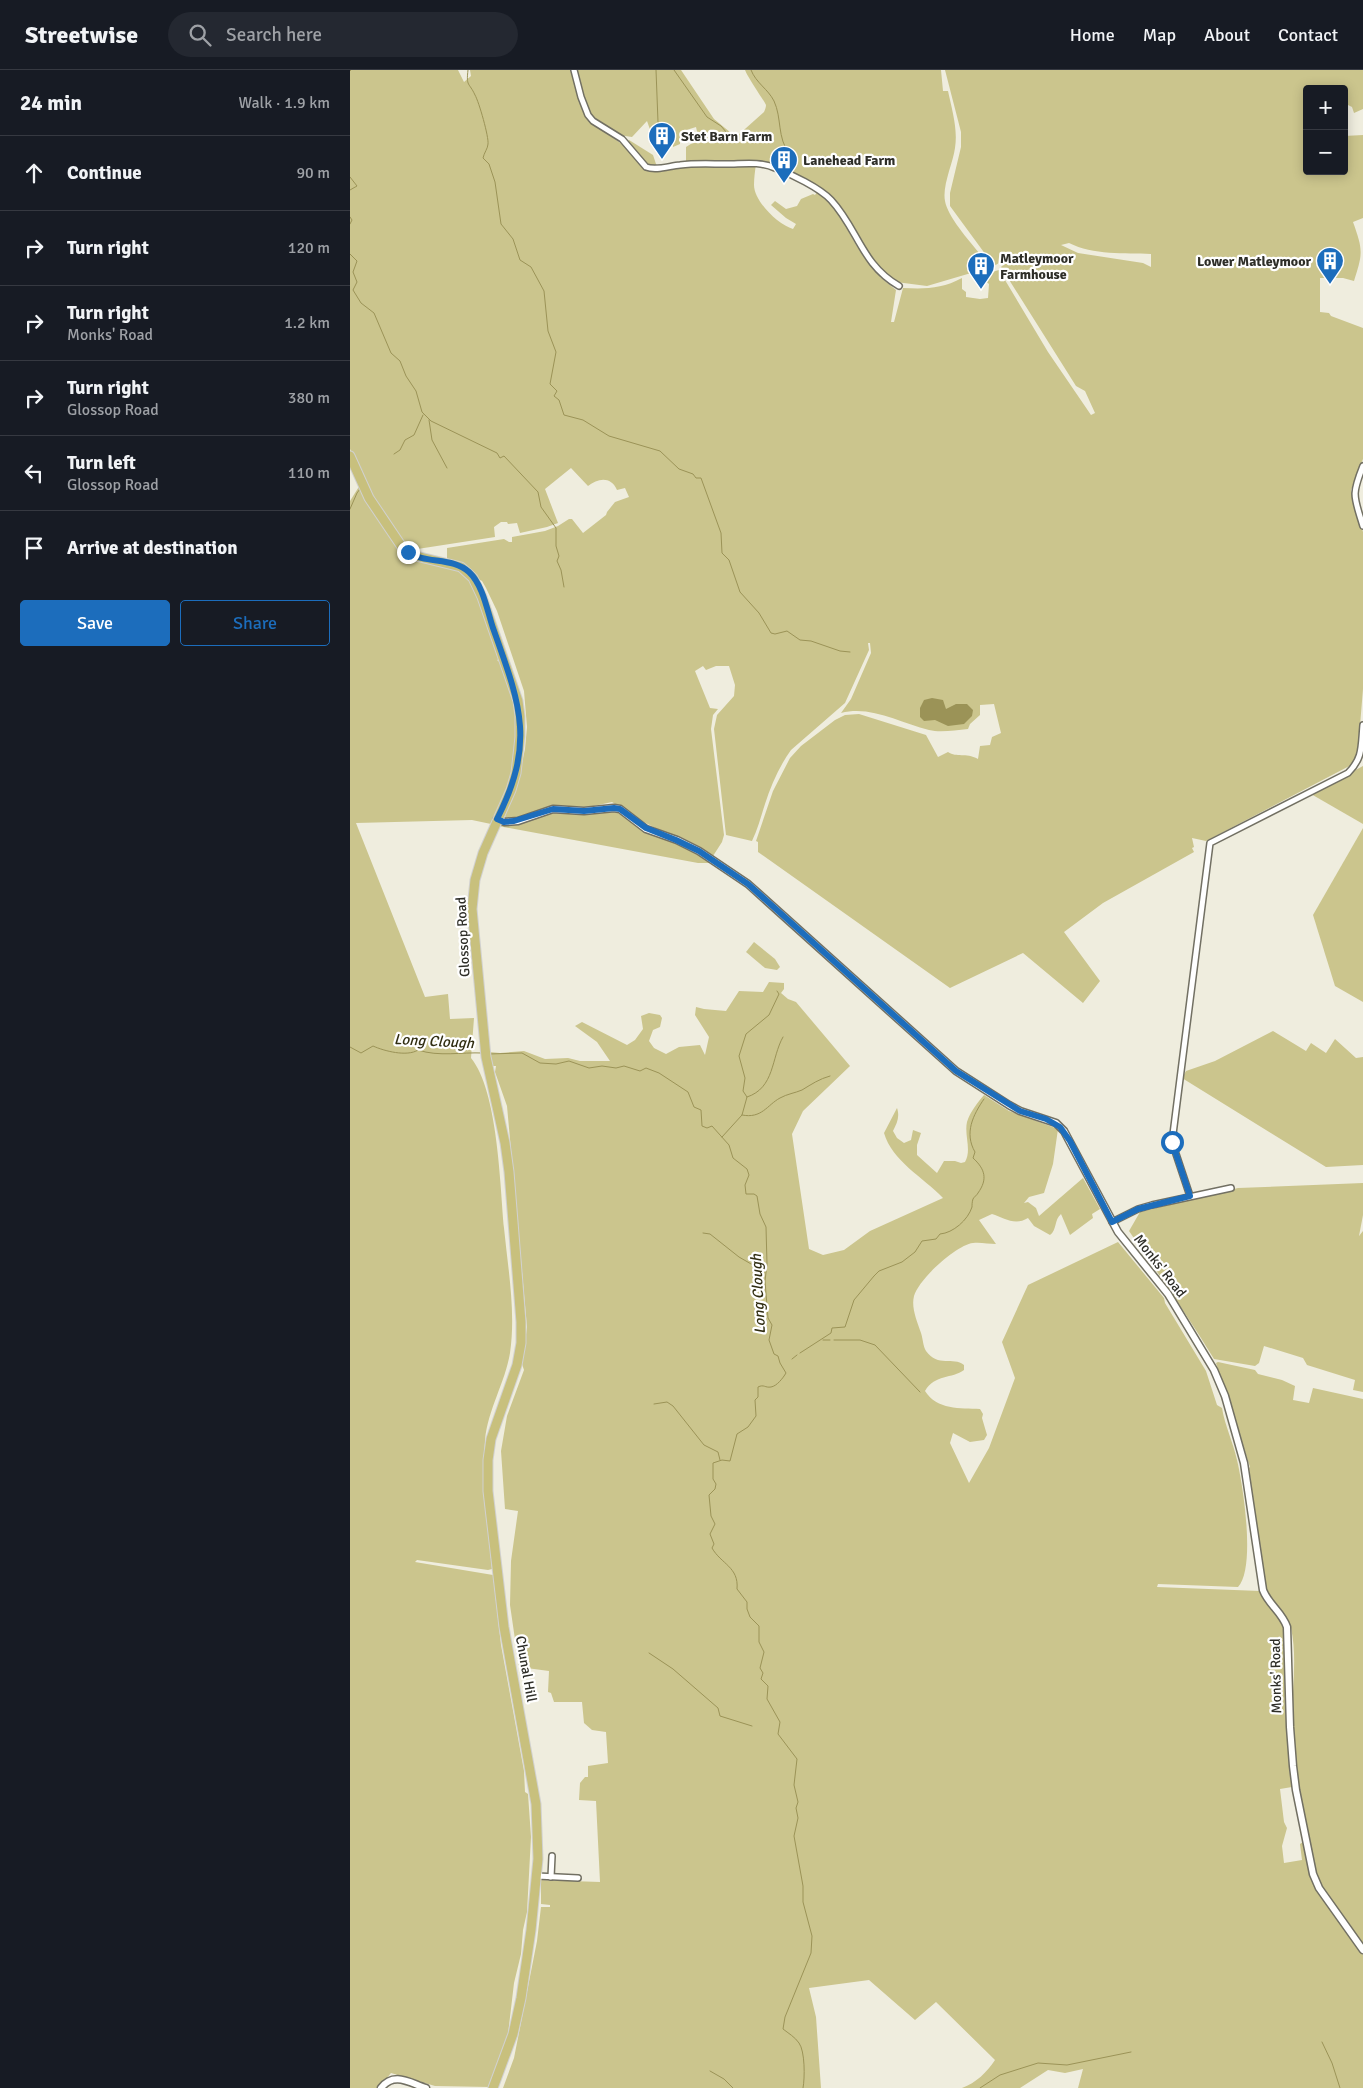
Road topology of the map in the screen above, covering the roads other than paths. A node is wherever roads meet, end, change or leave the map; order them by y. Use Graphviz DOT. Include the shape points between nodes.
graph roads {
  1 [pos="574,70"];
  2 [pos="899,286"];
  3 [pos="350,456"];
  4 [pos="1363,466"];
  5 [pos="1363,526"];
  6 [pos="1363,725"];
  7 [pos="497,819"];
  8 [pos="1231,1188"];
  9 [pos="1190,1196"];
  10 [pos="1112,1222"];
  11 [pos="517,1254"];
  12 [pos="552,1856"];
  13 [pos="537,1876"];
  14 [pos="551,1877"];
  15 [pos="578,1878"];
  16 [pos="1363,1950"];
  17 [pos="381,2088"];
  18 [pos="426,2088"];
  19 [pos="493,2088"];
  1 -- 2 [label="street" via="588,115 622,139 646,168 751,163 776,168 828,196 842,213 871,263"];
  3 -- 7 [label="main road, Glossop Road" via="369,498 402,547 412,555 461,567 470,573 480,590 514,687 520,716 516,773"];
  4 -- 5 [label="street" via="1354,490"];
  6 -- 9 [label="street" via="1360,759 1348,773 1210,843 1172,1136"];
  7 -- 10 [label="street, Monks' Road" via="514,821 553,809 584,811 614,808 646,828 699,851 748,884 956,1071 1020,1111 1060,1127"];
  7 -- 11 [label="main road, Glossop Road" via="477,872 472,913 484,1045 505,1143"];
  8 -- 9 [label="street"];
  9 -- 10 [label="street" via="1138,1209"];
  10 -- 16 [label="street, Monks' Road" via="1168,1294 1211,1362 1225,1396 1244,1463 1263,1590 1284,1619 1287,1631 1293,1766 1313,1874 1319,1888"];
  11 -- 13 [label="main road, Chunal Hill" via="521,1303 520,1354 491,1440 488,1485 501,1607 536,1804"];
  12 -- 14 [label="street"];
  13 -- 14 [label="street"];
  13 -- 19 [label="main road, Chunal Hill" via="521,1998"];
  14 -- 15 [label="street"];
  17 -- 18 [label="street" via="396,2078"];
}
